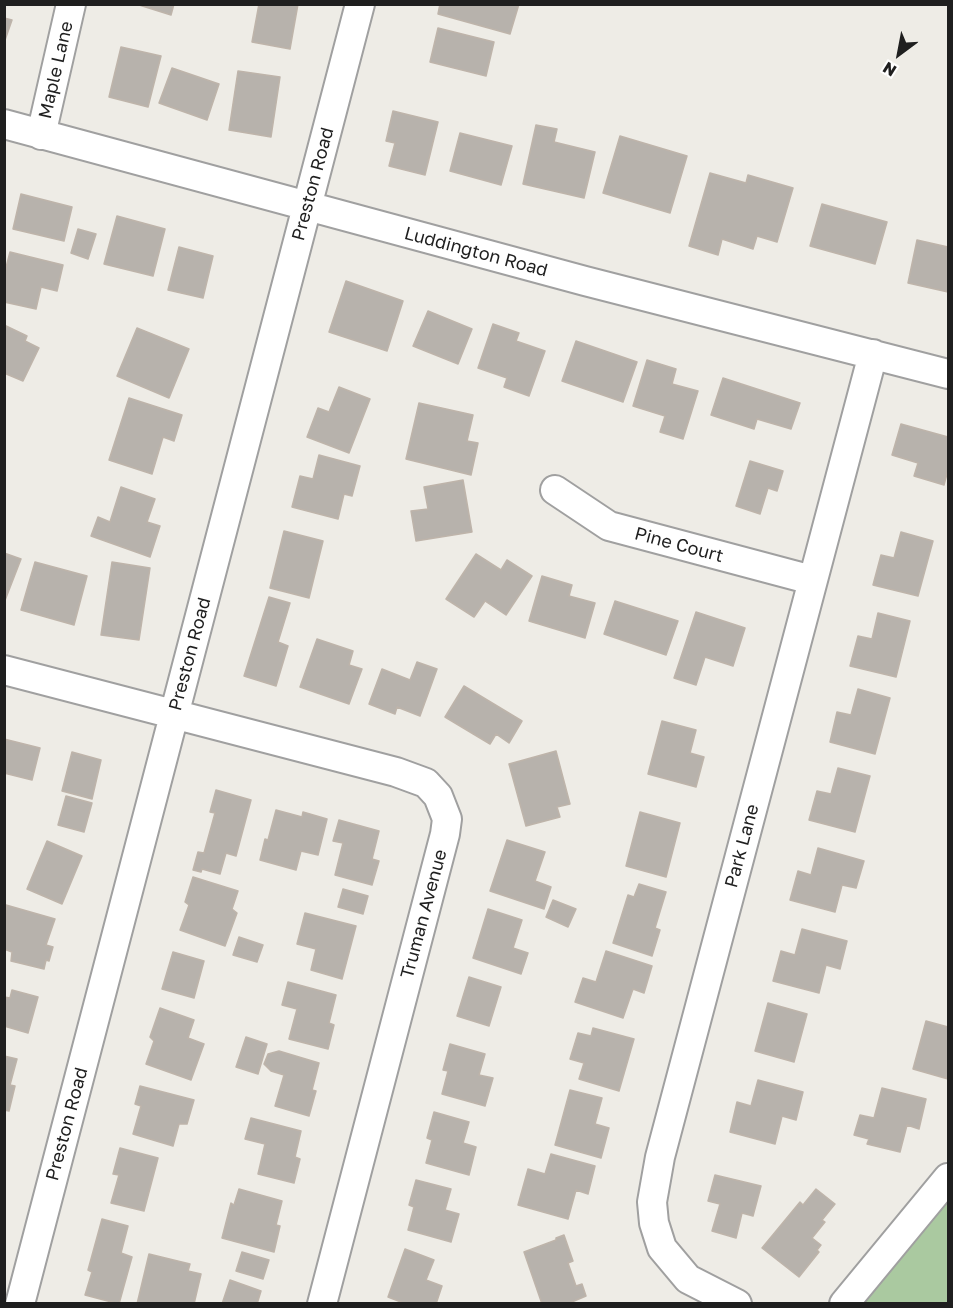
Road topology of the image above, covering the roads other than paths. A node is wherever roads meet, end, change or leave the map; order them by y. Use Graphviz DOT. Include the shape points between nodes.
graph roads {
  1 [pos="71,4"];
  2 [pos="360,4"];
  3 [pos="4,124"];
  4 [pos="41,135"];
  5 [pos="307,207"];
  6 [pos="873,354"];
  7 [pos="948,374"];
  8 [pos="555,490"];
  9 [pos="812,580"];
  10 [pos="4,670"];
  11 [pos="174,715"];
  12 [pos="948,1178"];
  13 [pos="20,1304"];
  14 [pos="322,1304"];
  15 [pos="737,1304"];
  16 [pos="844,1304"];
  1 -- 4 [label="street, Maple Lane"];
  2 -- 5 [label="street, Preston Road"];
  3 -- 4 [label="street, Luddington Road"];
  4 -- 5 [label="street, Luddington Road"];
  5 -- 6 [label="street, Luddington Road"];
  5 -- 11 [label="street, Preston Road"];
  6 -- 7 [label="street, Luddington Road"];
  6 -- 9 [label="street, Park Lane"];
  8 -- 9 [label="street, Pine Court" via="609,526"];
  9 -- 15 [label="street, Park Lane" via="660,1157 652,1202 662,1248 687,1279"];
  10 -- 11 [label="street, Truman Avenue"];
  11 -- 13 [label="street, Preston Road"];
  11 -- 14 [label="street, Truman Avenue" via="426,783 438,796 447,819"];
  12 -- 16 [label="street"];
}
